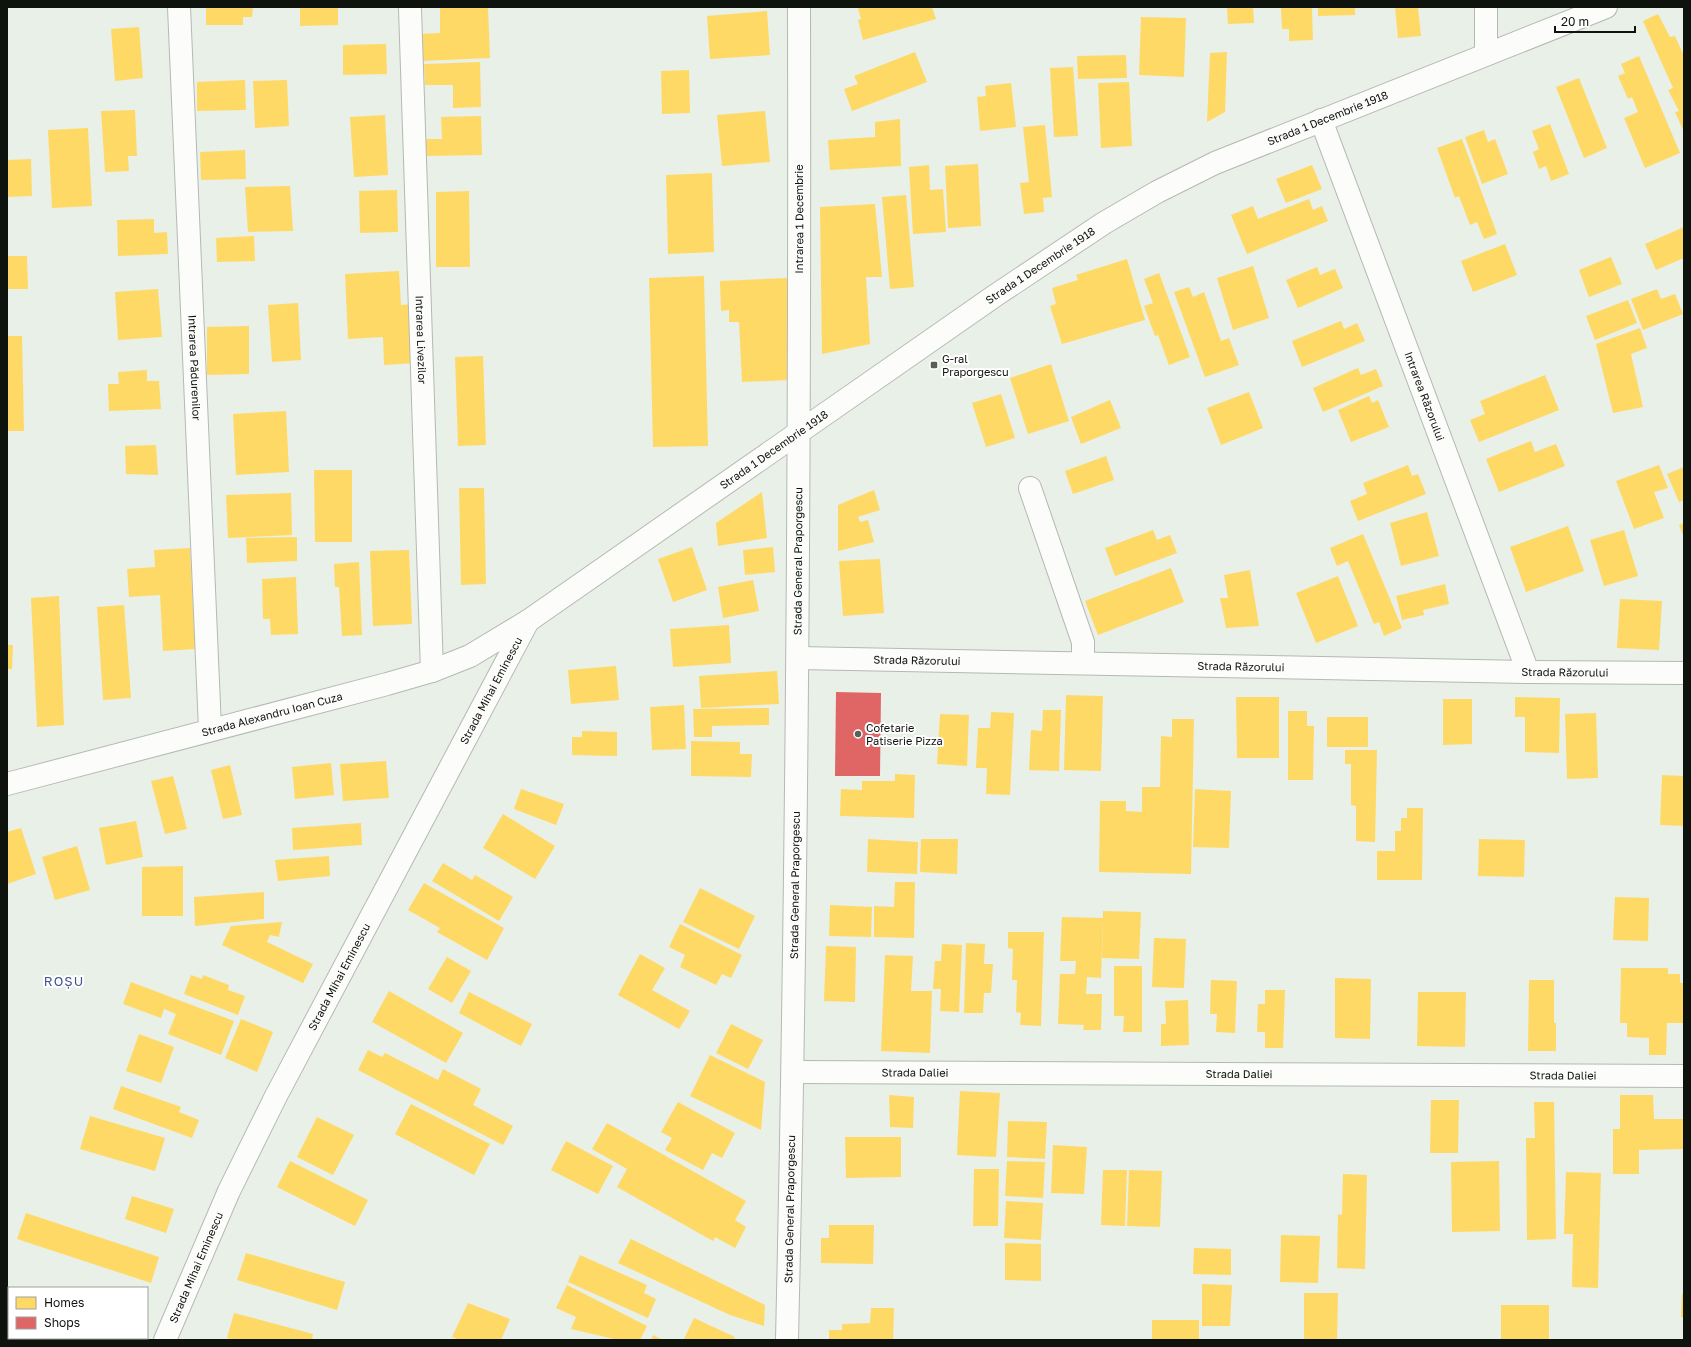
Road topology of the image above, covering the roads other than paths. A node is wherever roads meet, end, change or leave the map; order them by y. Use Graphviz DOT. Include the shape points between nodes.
graph roads {
  1 [pos="179,7"];
  2 [pos="799,7"];
  3 [pos="1486,7"];
  4 [pos="1606,7"];
  5 [pos="410,9"];
  6 [pos="1486,54"];
  7 [pos="1321,120"];
  8 [pos="800,431"];
  9 [pos="1030,488"];
  10 [pos="528,621"];
  11 [pos="798,658"];
  12 [pos="1083,663"];
  13 [pos="432,671"];
  14 [pos="1528,672"];
  15 [pos="1684,673"];
  16 [pos="210,729"];
  17 [pos="7,784"];
  18 [pos="793,1072"];
  19 [pos="1684,1076"];
  20 [pos="165,1340"];
  21 [pos="787,1340"];
  1 -- 16 [label="street, Intrarea Pădurenilor"];
  2 -- 8 [label="street, Intrarea 1 Decembrie"];
  3 -- 6 [label="street"];
  4 -- 6 [label="street, Strada 1 Decembrie 1918"];
  5 -- 13 [label="street, Intrarea Livezilor"];
  6 -- 7 [label="street, Strada 1 Decembrie 1918"];
  7 -- 8 [label="street, Strada 1 Decembrie 1918" via="1215,163 1111,219"];
  7 -- 14 [label="street, Intrarea Răzorului"];
  8 -- 10 [label="street, Strada 1 Decembrie 1918"];
  8 -- 11 [label="street, Strada General Praporgescu"];
  9 -- 12 [label="street" via="1083,642"];
  10 -- 13 [label="street, Strada Alexandru Ioan Cuza" via="470,656"];
  10 -- 20 [label="street, Strada Mihai Eminescu" via="273,1103 229,1191"];
  11 -- 12 [label="street, Strada Răzorului"];
  11 -- 18 [label="street, Strada General Praporgescu"];
  12 -- 14 [label="street, Strada Răzorului"];
  13 -- 16 [label="street, Strada Alexandru Ioan Cuza"];
  14 -- 15 [label="street, Strada Răzorului"];
  16 -- 17 [label="street, Strada Alexandru Ioan Cuza"];
  18 -- 19 [label="street, Strada Daliei"];
  18 -- 21 [label="street, Strada General Praporgescu"];
}
